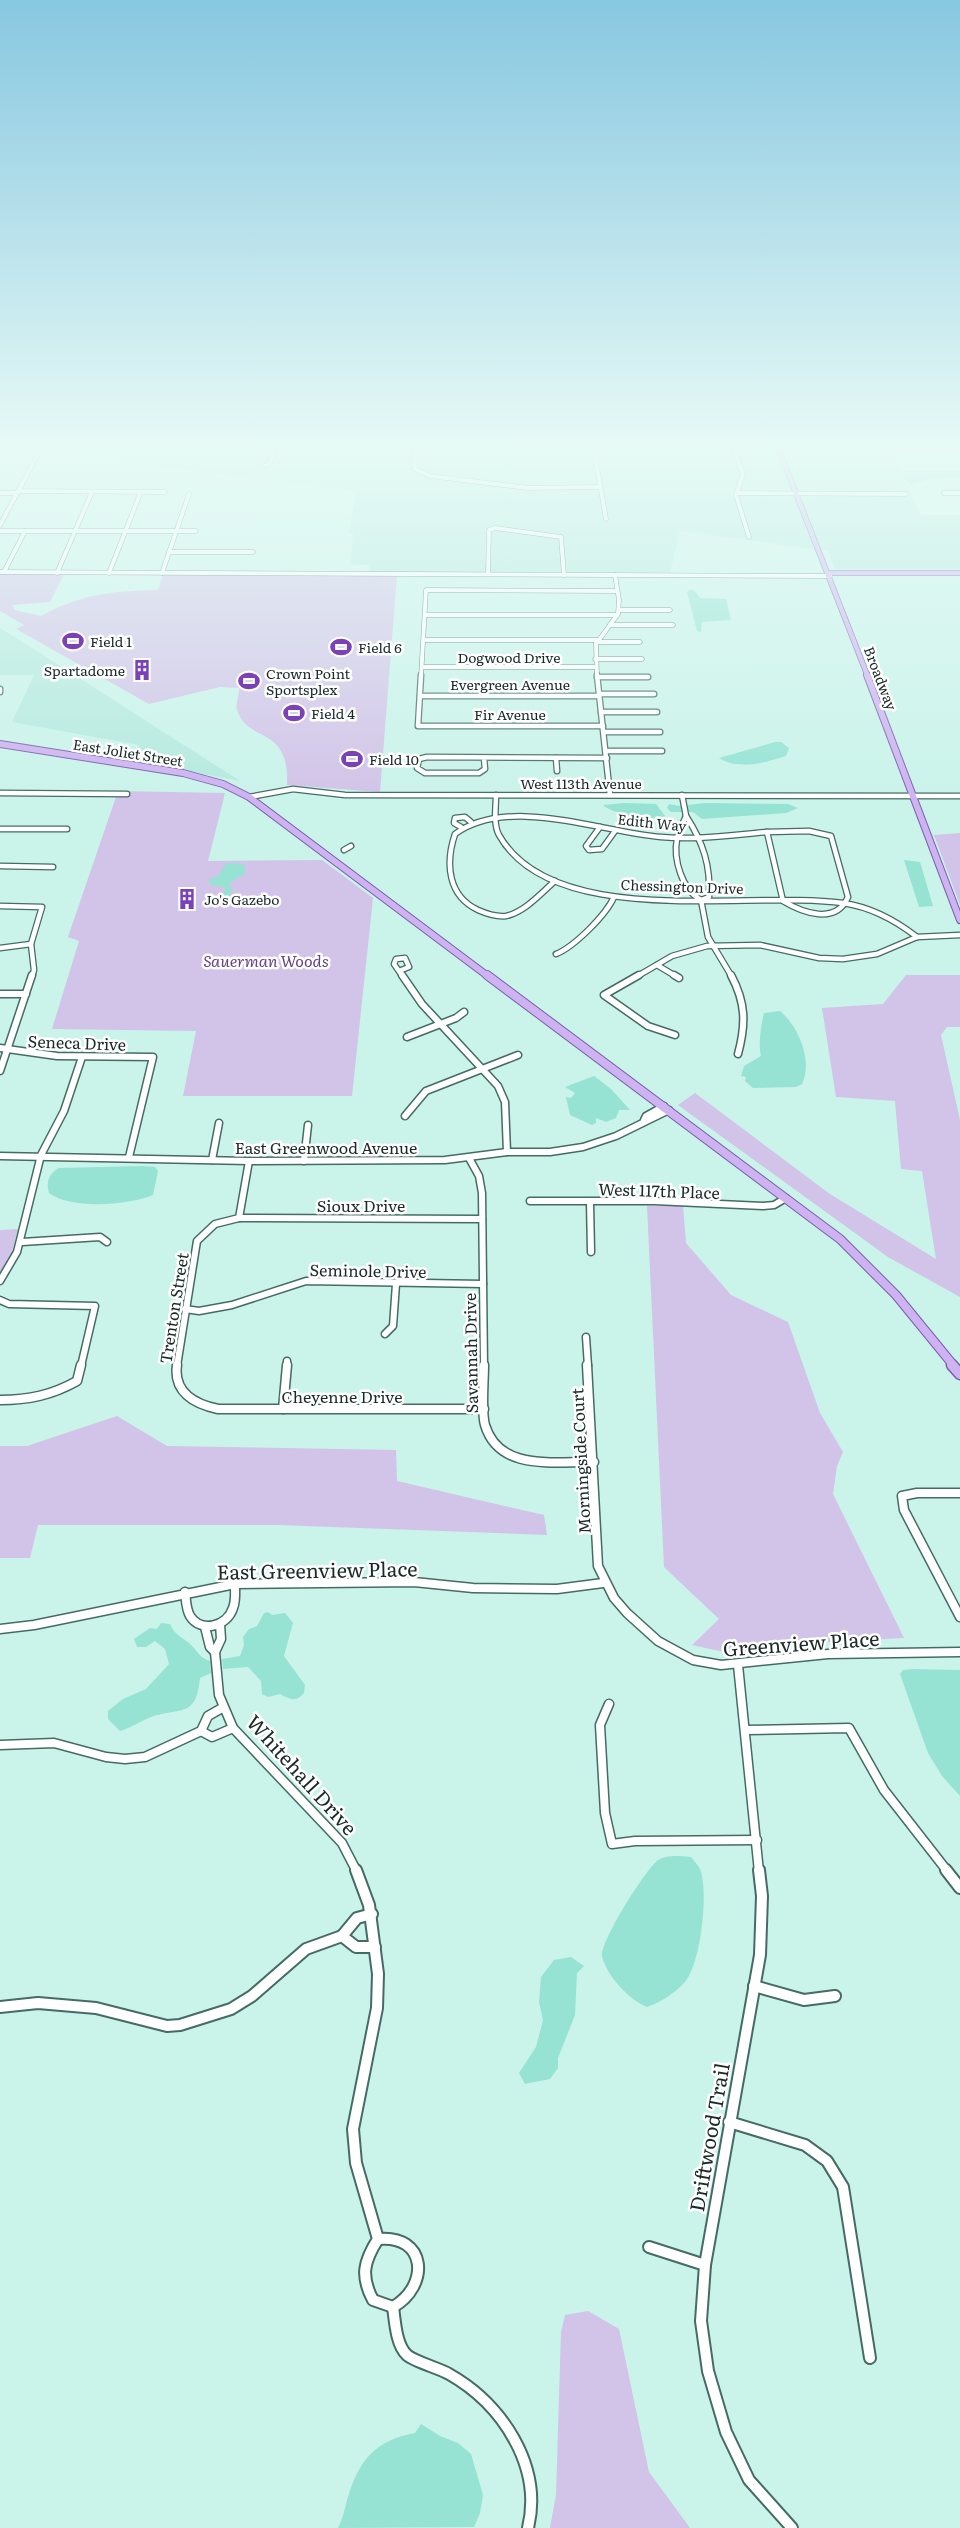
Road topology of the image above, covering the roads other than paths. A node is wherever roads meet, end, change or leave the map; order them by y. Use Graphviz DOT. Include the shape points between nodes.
graph roads {
  1 [pos="62,563"];
  2 [pos="113,563"];
  3 [pos="165,563"];
  4 [pos="489,563"];
  5 [pos="563,563"];
  6 [pos="824,563"];
  7 [pos="2,572"];
  8 [pos="57,573"];
  9 [pos="109,573"];
  10 [pos="162,573"];
  11 [pos="489,574"];
  12 [pos="564,574"];
  13 [pos="615,575"];
  14 [pos="829,575"];
  15 [pos="960,575"];
  16 [pos="617,591"];
  17 [pos="670,610"];
  18 [pos="618,612"];
  19 [pos="425,615"];
  20 [pos="610,625"];
  21 [pos="673,625"];
  22 [pos="424,640"];
  23 [pos="596,641"];
  24 [pos="640,642"];
  25 [pos="595,659"];
  26 [pos="642,659"];
  27 [pos="422,667"];
  28 [pos="596,667"];
  29 [pos="597,676"];
  30 [pos="648,677"];
  31 [pos="654,693"];
  32 [pos="599,695"];
  33 [pos="420,696"];
  34 [pos="601,712"];
  35 [pos="657,712"];
  36 [pos="603,729"];
  37 [pos="660,732"];
  38 [pos="0,744"];
  39 [pos="662,751"];
  40 [pos="606,754"];
  41 [pos="484,758"];
  42 [pos="556,758"];
  43 [pos="557,771"];
  44 [pos="0,793"];
  45 [pos="127,794"];
  46 [pos="496,795"];
  47 [pos="610,795"];
  48 [pos="682,795"];
  49 [pos="913,795"];
  50 [pos="960,796"];
  51 [pos="249,797"];
  52 [pos="685,815"];
  53 [pos="496,819"];
  54 [pos="471,822"];
  55 [pos="461,827"];
  56 [pos="600,827"];
  57 [pos="0,829"];
  58 [pos="67,829"];
  59 [pos="615,831"];
  60 [pos="767,832"];
  61 [pos="678,838"];
  62 [pos="700,838"];
  63 [pos="351,846"];
  64 [pos="344,849"];
  65 [pos="0,866"];
  66 [pos="53,867"];
  67 [pos="555,881"];
  68 [pos="614,897"];
  69 [pos="701,900"];
  70 [pos="783,901"];
  71 [pos="846,904"];
  72 [pos="0,906"];
  73 [pos="960,920"];
  74 [pos="960,935"];
  75 [pos="916,938"];
  76 [pos="30,944"];
  77 [pos="713,945"];
  78 [pos="0,948"];
  79 [pos="556,954"];
  80 [pos="657,965"];
  81 [pos="399,971"];
  82 [pos="679,978"];
  83 [pos="0,994"];
  84 [pos="26,994"];
  85 [pos="464,1012"];
  86 [pos="440,1025"];
  87 [pos="675,1035"];
  88 [pos="407,1037"];
  89 [pos="4,1049"];
  90 [pos="738,1053"];
  91 [pos="518,1055"];
  92 [pos="82,1057"];
  93 [pos="483,1069"];
  94 [pos="0,1071"];
  95 [pos="667,1108"];
  96 [pos="405,1116"];
  97 [pos="644,1120"];
  98 [pos="219,1123"];
  99 [pos="308,1125"];
  100 [pos="507,1152"];
  101 [pos="0,1156"];
  102 [pos="40,1157"];
  103 [pos="129,1157"];
  104 [pos="469,1158"];
  105 [pos="213,1160"];
  106 [pos="249,1161"];
  107 [pos="304,1161"];
  108 [pos="786,1197"];
  109 [pos="530,1202"];
  110 [pos="590,1202"];
  111 [pos="239,1218"];
  112 [pos="482,1219"];
  113 [pos="22,1242"];
  114 [pos="107,1242"];
  115 [pos="591,1252"];
  116 [pos="0,1281"];
  117 [pos="396,1284"];
  118 [pos="483,1284"];
  119 [pos="0,1300"];
  120 [pos="185,1309"];
  121 [pos="386,1334"];
  122 [pos="586,1337"];
  123 [pos="287,1361"];
  124 [pos="960,1374"];
  125 [pos="0,1400"];
  126 [pos="200,1405"];
  127 [pos="283,1409"];
  128 [pos="484,1409"];
  129 [pos="594,1462"];
  130 [pos="960,1493"];
  131 [pos="603,1583"];
  132 [pos="235,1584"];
  133 [pos="185,1592"];
  134 [pos="960,1617"];
  135 [pos="219,1624"];
  136 [pos="205,1627"];
  137 [pos="0,1629"];
  138 [pos="215,1652"];
  139 [pos="960,1652"];
  140 [pos="738,1665"];
  141 [pos="609,1704"];
  142 [pos="222,1708"];
  143 [pos="233,1728"];
  144 [pos="746,1730"];
  145 [pos="201,1731"];
  146 [pos="0,1745"];
  147 [pos="757,1840"];
  148 [pos="960,1888"];
  149 [pos="372,1914"];
  150 [pos="342,1936"];
  151 [pos="375,1947"];
  152 [pos="754,1986"];
  153 [pos="834,1996"];
  154 [pos="0,2007"];
  155 [pos="729,2122"];
  156 [pos="378,2239"];
  157 [pos="649,2247"];
  158 [pos="705,2265"];
  159 [pos="393,2307"];
  160 [pos="870,2358"];
  161 [pos="528,2528"];
  162 [pos="792,2528"];
  1 -- 8 [label="street"];
  2 -- 9 [label="street"];
  3 -- 10 [label="street"];
  4 -- 11 [label="street"];
  5 -- 12 [label="street"];
  6 -- 14 [label="main road, Broadway"];
  7 -- 8 [label="street"];
  8 -- 9 [label="street"];
  9 -- 10 [label="street"];
  10 -- 11 [label="street"];
  11 -- 12 [label="street"];
  12 -- 13 [label="street"];
  13 -- 14 [label="street"];
  13 -- 16 [label="street"];
  14 -- 15 [label="main road"];
  14 -- 49 [label="main road, Broadway"];
  16 -- 18 [label="street"];
  16 -- 19 [label="street" via="426,590"];
  17 -- 18 [label="street"];
  18 -- 19 [label="street"];
  18 -- 20 [label="street"];
  19 -- 22 [label="street"];
  20 -- 21 [label="street"];
  20 -- 23 [label="street"];
  22 -- 23 [label="street"];
  22 -- 27 [label="street"];
  23 -- 24 [label="street"];
  23 -- 25 [label="street"];
  25 -- 26 [label="street"];
  25 -- 28 [label="street"];
  27 -- 28 [label="street, Dogwood Drive"];
  27 -- 33 [label="street"];
  28 -- 29 [label="street"];
  29 -- 30 [label="street"];
  29 -- 32 [label="street"];
  31 -- 32 [label="street, Evergreen Avenue"];
  32 -- 33 [label="street, Evergreen Avenue"];
  32 -- 34 [label="street"];
  33 -- 36 [label="street, Fir Avenue" via="418,726"];
  34 -- 35 [label="street"];
  34 -- 36 [label="street"];
  36 -- 37 [label="street, Fir Avenue"];
  36 -- 40 [label="street"];
  38 -- 51 [label="main road, East Joliet Street" via="183,773 223,784"];
  39 -- 40 [label="street"];
  40 -- 42 [label="street"];
  40 -- 47 [label="street"];
  41 -- 41 [label="street" via="422,758 417,768 425,773 479,773 485,769"];
  41 -- 42 [label="street"];
  42 -- 43 [label="street"];
  44 -- 45 [label="street"];
  46 -- 47 [label="street, West 113th Avenue"];
  46 -- 51 [label="street, West 113th Avenue" via="345,795 293,789"];
  46 -- 53 [label="street, Chessington Drive"];
  47 -- 48 [label="street, West 113th Avenue"];
  48 -- 49 [label="street, West 113th Avenue"];
  48 -- 52 [label="street"];
  49 -- 50 [label="street, West 113th Avenue"];
  49 -- 73 [label="main road, Broadway"];
  51 -- 95 [label="main road, East Joliet Street"];
  52 -- 61 [label="street"];
  52 -- 62 [label="street"];
  53 -- 54 [label="street, Edith Way"];
  53 -- 56 [label="street, Edith Way" via="562,820"];
  53 -- 67 [label="street, Chessington Drive" via="498,833 512,854"];
  54 -- 55 [label="street, Edith Way"];
  54 -- 55 [label="street, Edith Way" via="465,817 455,818 454,823"];
  55 -- 67 [label="street" via="453,839 452,885 459,897 482,913 510,915"];
  56 -- 59 [label="street, Edith Way"];
  56 -- 59 [label="street" via="586,846 588,850 603,850"];
  57 -- 58 [label="street"];
  59 -- 61 [label="street, Edith Way"];
  60 -- 62 [label="street, Edith Way"];
  60 -- 70 [label="street"];
  60 -- 71 [label="street, Edith Way" via="819,832 831,836 848,897"];
  61 -- 62 [label="street, Edith Way"];
  61 -- 69 [label="street" via="684,883 692,896"];
  62 -- 69 [label="street" via="710,883 709,897"];
  63 -- 64 [label="street"];
  65 -- 66 [label="street"];
  67 -- 68 [label="street, Chessington Drive"];
  68 -- 69 [label="street, Chessington Drive"];
  68 -- 79 [label="street" via="606,914 583,932 573,946"];
  69 -- 70 [label="street, Chessington Drive"];
  69 -- 77 [label="street" via="703,922"];
  70 -- 71 [label="street, Chessington Drive"];
  70 -- 71 [label="street" via="819,914 833,913"];
  71 -- 75 [label="street, Chessington Drive" via="882,915"];
  72 -- 76 [label="street" via="42,907"];
  74 -- 75 [label="street"];
  75 -- 77 [label="street" via="877,954 843,959 811,957 760,945"];
  76 -- 78 [label="street"];
  76 -- 84 [label="street" via="34,970"];
  77 -- 80 [label="street" via="678,953"];
  77 -- 90 [label="street" via="739,989 745,1008"];
  80 -- 82 [label="street"];
  80 -- 87 [label="street" via="604,995 648,1026"];
  81 -- 86 [label="street"];
  83 -- 84 [label="street"];
  84 -- 89 [label="street"];
  85 -- 86 [label="street"];
  86 -- 88 [label="street"];
  86 -- 93 [label="street"];
  89 -- 92 [label="street, Seneca Drive" via="24,1055"];
  89 -- 94 [label="street"];
  91 -- 93 [label="street"];
  92 -- 102 [label="street" via="61,1119"];
  92 -- 103 [label="street, Seneca Drive" via="153,1057"];
  93 -- 96 [label="street" via="426,1091"];
  93 -- 100 [label="street" via="498,1086 505,1102"];
  95 -- 97 [label="street, East Greenwood Avenue"];
  95 -- 108 [label="main road, East Joliet Street"];
  97 -- 100 [label="street, East Greenwood Avenue" via="616,1136 583,1147"];
  98 -- 105 [label="street"];
  99 -- 107 [label="street"];
  100 -- 104 [label="street, East Greenwood Avenue"];
  101 -- 102 [label="street, East Greenwood Avenue"];
  102 -- 103 [label="street, East Greenwood Avenue"];
  102 -- 113 [label="street"];
  103 -- 105 [label="street, East Greenwood Avenue"];
  104 -- 107 [label="street, East Greenwood Avenue"];
  104 -- 112 [label="street, Savannah Drive" via="479,1176"];
  105 -- 106 [label="street, East Greenwood Avenue"];
  106 -- 107 [label="street, East Greenwood Avenue"];
  106 -- 111 [label="street"];
  108 -- 110 [label="street, West 117th Place" via="774,1205 763,1206"];
  108 -- 124 [label="main road, East Joliet Street" via="874,1271"];
  109 -- 110 [label="street, West 117th Place"];
  110 -- 115 [label="street"];
  111 -- 112 [label="street, Sioux Drive"];
  111 -- 120 [label="street, Trenton Street" via="219,1221 197,1241"];
  112 -- 118 [label="street, Savannah Drive"];
  113 -- 114 [label="street" via="100,1237"];
  113 -- 116 [label="street" via="13,1266"];
  117 -- 118 [label="street, Seminole Drive"];
  117 -- 120 [label="street, Seminole Drive" via="306,1281 232,1305 199,1311"];
  117 -- 121 [label="street" via="393,1326"];
  118 -- 128 [label="street, Savannah Drive"];
  119 -- 125 [label="street" via="9,1304 95,1306 77,1381 34,1400"];
  120 -- 126 [label="street, Trenton Street" via="177,1373 179,1389"];
  122 -- 129 [label="street, Morningside Court"];
  123 -- 127 [label="street"];
  126 -- 127 [label="street, Cheyenne Drive" via="218,1409"];
  127 -- 128 [label="street, Cheyenne Drive"];
  128 -- 129 [label="street, Savannah Drive" via="485,1425 492,1440 502,1452 517,1460"];
  129 -- 131 [label="street, Morningside Court" via="598,1566"];
  130 -- 134 [label="street" via="902,1496 904,1510"];
  131 -- 132 [label="street, East Greenview Place" via="557,1589 472,1588 414,1582"];
  131 -- 140 [label="street, Greenview Place" via="613,1599 667,1648 687,1659"];
  132 -- 133 [label="street, East Greenview Place"];
  132 -- 135 [label="street, Whitehall Drive" via="232,1611"];
  133 -- 136 [label="street, Whitehall Drive" via="192,1619"];
  133 -- 137 [label="street, East Greenview Place"];
  135 -- 136 [label="street"];
  135 -- 138 [label="street, Whitehall Drive" via="220,1645"];
  136 -- 138 [label="street, Whitehall Drive"];
  138 -- 142 [label="street, Whitehall Drive"];
  139 -- 140 [label="street, Greenview Place" via="812,1654"];
  140 -- 144 [label="street, Driftwood Trail"];
  141 -- 147 [label="street" via="600,1725 605,1813 612,1844"];
  142 -- 143 [label="street, Whitehall Drive"];
  142 -- 145 [label="street" via="208,1715"];
  143 -- 145 [label="street" via="212,1737"];
  143 -- 149 [label="street, Whitehall Drive" via="342,1843 364,1886"];
  144 -- 147 [label="street, Driftwood Trail"];
  144 -- 148 [label="street" via="849,1728 884,1790"];
  145 -- 146 [label="street" via="145,1757 125,1759 54,1743"];
  147 -- 152 [label="street, Driftwood Trail" via="762,1896 760,1955"];
  149 -- 150 [label="street" via="357,1918"];
  149 -- 151 [label="street, Whitehall Drive"];
  150 -- 151 [label="street" via="356,1948"];
  150 -- 154 [label="street" via="306,1949 231,2009 180,2025 167,2026 96,2008 38,2003"];
  151 -- 156 [label="street, Whitehall Drive" via="377,2008 353,2129 356,2163"];
  152 -- 153 [label="street" via="808,2002"];
  152 -- 155 [label="street, Driftwood Trail"];
  155 -- 158 [label="street, Driftwood Trail"];
  155 -- 160 [label="street" via="805,2145 827,2161 843,2187"];
  156 -- 159 [label="street" via="365,2259 363,2283 373,2300"];
  156 -- 159 [label="street" via="405,2242 418,2263 418,2281 410,2296"];
  157 -- 158 [label="street"];
  158 -- 162 [label="street, Driftwood Trail" via="701,2321 708,2372 726,2432 749,2480"];
  159 -- 161 [label="street" via="397,2332 407,2355 442,2369 500,2413 520,2447 530,2486"];
}
